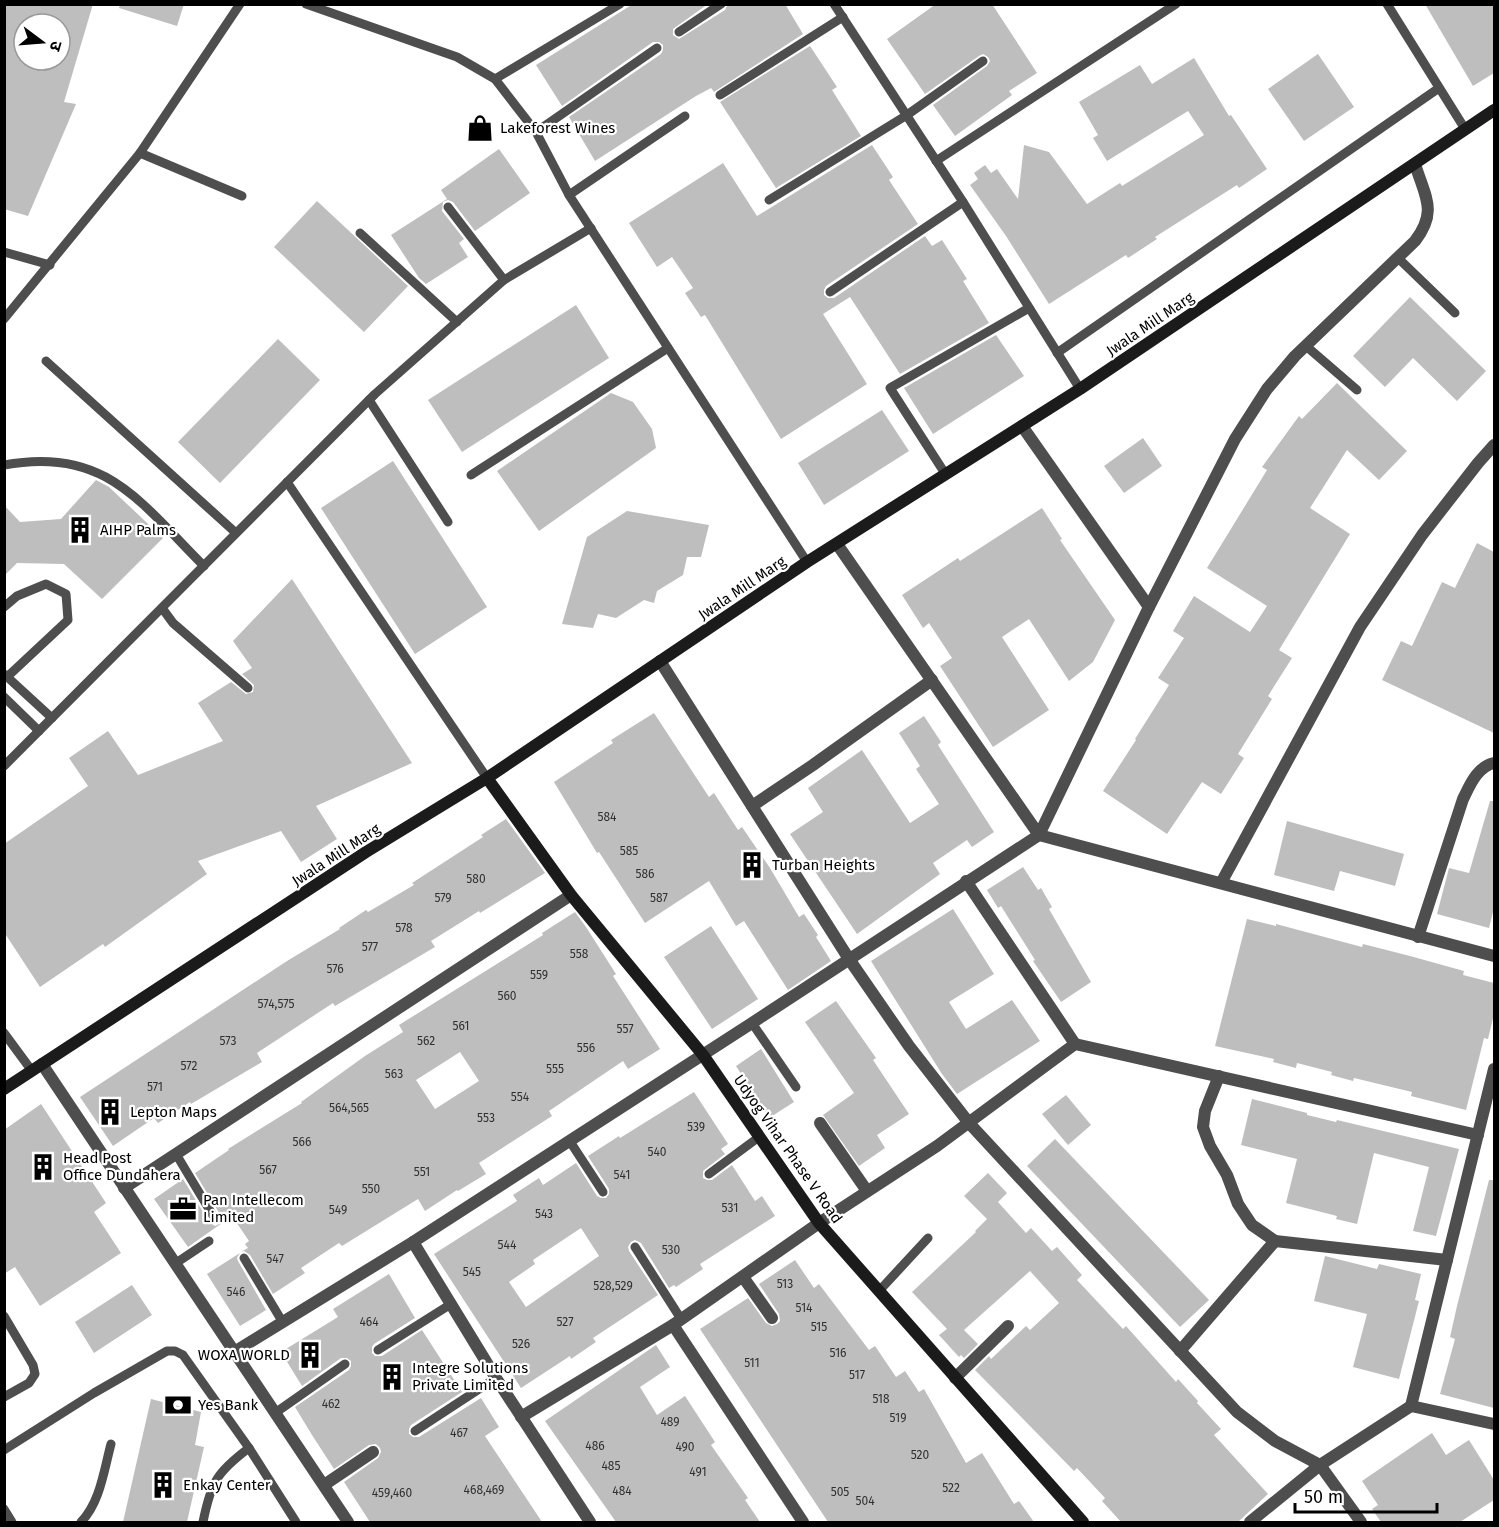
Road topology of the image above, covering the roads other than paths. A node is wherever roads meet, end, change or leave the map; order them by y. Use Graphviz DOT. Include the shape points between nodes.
graph roads {
  1 [pos="240,4"];
  2 [pos="306,4"];
  3 [pos="620,4"];
  4 [pos="721,4"];
  5 [pos="834,4"];
  6 [pos="1176,4"];
  7 [pos="1387,4"];
  8 [pos="843,17"];
  9 [pos="679,32"];
  10 [pos="657,48"];
  11 [pos="983,61"];
  12 [pos="495,79"];
  13 [pos="1439,88"];
  14 [pos="720,95"];
  15 [pos="1494,110"];
  16 [pos="908,115"];
  17 [pos="686,116"];
  18 [pos="1465,129"];
  19 [pos="536,132"];
  20 [pos="140,153"];
  21 [pos="936,161"];
  22 [pos="1414,164"];
  23 [pos="569,195"];
  24 [pos="242,196"];
  25 [pos="769,200"];
  26 [pos="963,202"];
  27 [pos="448,207"];
  28 [pos="591,228"];
  29 [pos="360,233"];
  30 [pos="4,252"];
  31 [pos="1398,258"];
  32 [pos="50,265"];
  33 [pos="504,280"];
  34 [pos="830,292"];
  35 [pos="1029,308"];
  36 [pos="1455,313"];
  37 [pos="4,319"];
  38 [pos="457,322"];
  39 [pos="1306,346"];
  40 [pos="668,348"];
  41 [pos="1057,353"];
  42 [pos="46,361"];
  43 [pos="1080,389"];
  44 [pos="1357,390"];
  45 [pos="369,400"];
  46 [pos="1022,426"];
  47 [pos="1494,445"];
  48 [pos="4,465"];
  49 [pos="471,475"];
  50 [pos="946,475"];
  51 [pos="287,482"];
  52 [pos="447,522"];
  53 [pos="236,533"];
  54 [pos="837,544"];
  55 [pos="807,562"];
  56 [pos="204,566"];
  57 [pos="4,607"];
  58 [pos="1149,607"];
  59 [pos="162,608"];
  60 [pos="660,661"];
  61 [pos="6,675"];
  62 [pos="932,680"];
  63 [pos="248,688"];
  64 [pos="4,698"];
  65 [pos="52,718"];
  66 [pos="39,731"];
  67 [pos="1494,763"];
  68 [pos="4,766"];
  69 [pos="487,778"];
  70 [pos="752,806"];
  71 [pos="1039,835"];
  72 [pos="966,881"];
  73 [pos="1221,883"];
  74 [pos="571,895"];
  75 [pos="1418,937"];
  76 [pos="1494,956"];
  77 [pos="849,959"];
  78 [pos="752,1023"];
  79 [pos="4,1033"];
  80 [pos="1076,1044"];
  81 [pos="702,1054"];
  82 [pos="37,1068"];
  83 [pos="1494,1069"];
  84 [pos="1219,1076"];
  85 [pos="796,1087"];
  86 [pos="4,1089"];
  87 [pos="820,1123"];
  88 [pos="969,1123"];
  89 [pos="1478,1135"];
  90 [pos="759,1137"];
  91 [pos="569,1140"];
  92 [pos="176,1154"];
  93 [pos="708,1174"];
  94 [pos="124,1188"];
  95 [pos="867,1191"];
  96 [pos="603,1192"];
  97 [pos="215,1219"];
  98 [pos="819,1223"];
  99 [pos="928,1238"];
  100 [pos="209,1241"];
  101 [pos="1275,1241"];
  102 [pos="413,1242"];
  103 [pos="635,1247"];
  104 [pos="244,1258"];
  105 [pos="1447,1260"];
  106 [pos="176,1263"];
  107 [pos="743,1277"];
  108 [pos="879,1291"];
  109 [pos="451,1304"];
  110 [pos="4,1316"];
  111 [pos="772,1318"];
  112 [pos="282,1321"];
  113 [pos="677,1322"];
  114 [pos="1008,1326"];
  115 [pos="378,1350"];
  116 [pos="1180,1351"];
  117 [pos="234,1352"];
  118 [pos="345,1364"];
  119 [pos="496,1378"];
  120 [pos="956,1378"];
  121 [pos="4,1397"];
  122 [pos="1411,1406"];
  123 [pos="275,1413"];
  124 [pos="521,1417"];
  125 [pos="1494,1424"];
  126 [pos="416,1431"];
  127 [pos="111,1444"];
  128 [pos="249,1448"];
  129 [pos="4,1450"];
  130 [pos="374,1452"];
  131 [pos="1320,1464"];
  132 [pos="324,1485"];
  133 [pos="4,1509"];
  134 [pos="12,1522"];
  135 [pos="81,1522"];
  136 [pos="203,1522"];
  137 [pos="296,1522"];
  138 [pos="348,1522"];
  139 [pos="590,1522"];
  140 [pos="804,1522"];
  141 [pos="1083,1522"];
  142 [pos="1250,1522"];
  143 [pos="1362,1522"];
  1 -- 20 [label="lane"];
  2 -- 12 [label="lane" via="457,57"];
  3 -- 12 [label="lane"];
  4 -- 9 [label="lane"];
  5 -- 8 [label="lane"];
  6 -- 21 [label="lane"];
  7 -- 13 [label="lane"];
  8 -- 14 [label="lane"];
  8 -- 16 [label="lane"];
  10 -- 19 [label="lane"];
  11 -- 16 [label="lane"];
  12 -- 19 [label="lane"];
  13 -- 18 [label="lane"];
  13 -- 41 [label="lane"];
  15 -- 18 [label="street, Jwala Mill Marg"];
  16 -- 21 [label="lane"];
  16 -- 25 [label="lane"];
  17 -- 23 [label="lane"];
  18 -- 22 [label="street, Jwala Mill Marg"];
  19 -- 23 [label="lane"];
  20 -- 24 [label="lane"];
  20 -- 32 [label="lane"];
  21 -- 26 [label="lane"];
  22 -- 31 [label="street" via="1430,212 1425,228"];
  22 -- 43 [label="street, Jwala Mill Marg"];
  23 -- 28 [label="lane"];
  26 -- 34 [label="lane"];
  26 -- 35 [label="lane"];
  27 -- 33 [label="lane"];
  28 -- 33 [label="lane"];
  28 -- 40 [label="lane"];
  29 -- 38 [label="lane"];
  30 -- 32 [label="lane"];
  31 -- 36 [label="lane"];
  31 -- 39 [label="street"];
  32 -- 37 [label="lane"];
  33 -- 38 [label="lane"];
  35 -- 41 [label="lane"];
  35 -- 50 [label="lane" via="890,388"];
  38 -- 45 [label="lane"];
  39 -- 44 [label="lane"];
  39 -- 58 [label="street" via="1267,389 1235,439"];
  40 -- 49 [label="lane"];
  40 -- 55 [label="lane"];
  41 -- 43 [label="lane"];
  42 -- 53 [label="lane"];
  43 -- 46 [label="street, Jwala Mill Marg"];
  45 -- 51 [label="lane"];
  45 -- 52 [label="lane"];
  46 -- 50 [label="street, Jwala Mill Marg"];
  46 -- 58 [label="street"];
  47 -- 73 [label="street" via="1422,535 1359,627"];
  48 -- 56 [label="lane" via="62,462 98,471 128,490"];
  50 -- 54 [label="street, Jwala Mill Marg"];
  51 -- 53 [label="lane"];
  51 -- 69 [label="lane"];
  53 -- 56 [label="lane"];
  54 -- 55 [label="street, Jwala Mill Marg"];
  54 -- 62 [label="street"];
  55 -- 60 [label="street, Jwala Mill Marg"];
  56 -- 59 [label="lane"];
  57 -- 61 [label="lane" via="17,596 46,584 66,594 68,620"];
  58 -- 71 [label="street"];
  59 -- 63 [label="lane" via="173,623"];
  59 -- 65 [label="lane"];
  60 -- 69 [label="street, Jwala Mill Marg"];
  60 -- 70 [label="street"];
  61 -- 65 [label="lane"];
  62 -- 70 [label="street"];
  62 -- 71 [label="street"];
  64 -- 66 [label="lane"];
  65 -- 66 [label="lane"];
  66 -- 68 [label="lane"];
  67 -- 75 [label="street" via="1473,779 1462,799"];
  69 -- 74 [label="street, Udyog Vihar Phase V Road"];
  69 -- 82 [label="street, Jwala Mill Marg" via="366,852"];
  70 -- 77 [label="street"];
  71 -- 72 [label="street"];
  71 -- 73 [label="street"];
  72 -- 77 [label="street"];
  72 -- 80 [label="street"];
  73 -- 75 [label="street"];
  74 -- 81 [label="street, Udyog Vihar Phase V Road"];
  74 -- 92 [label="street"];
  75 -- 76 [label="street"];
  77 -- 78 [label="street"];
  77 -- 88 [label="street"];
  78 -- 81 [label="street"];
  78 -- 85 [label="lane"];
  79 -- 82 [label="lane"];
  80 -- 84 [label="street"];
  80 -- 88 [label="street"];
  81 -- 90 [label="street, Udyog Vihar Phase V Road"];
  81 -- 91 [label="street"];
  82 -- 86 [label="street, Jwala Mill Marg"];
  82 -- 94 [label="street"];
  83 -- 89 [label="street"];
  84 -- 89 [label="street"];
  84 -- 101 [label="street" via="1205,1111 1206,1136 1238,1204 1252,1225"];
  87 -- 95 [label="street"];
  88 -- 95 [label="street"];
  88 -- 116 [label="street"];
  89 -- 105 [label="street"];
  90 -- 93 [label="lane"];
  90 -- 98 [label="street, Udyog Vihar Phase V Road"];
  91 -- 96 [label="lane"];
  91 -- 102 [label="street"];
  92 -- 94 [label="street"];
  92 -- 97 [label="lane"];
  94 -- 106 [label="street"];
  95 -- 98 [label="street"];
  98 -- 107 [label="street"];
  98 -- 108 [label="street, Udyog Vihar Phase V Road"];
  99 -- 108 [label="lane"];
  100 -- 106 [label="lane"];
  101 -- 105 [label="street"];
  101 -- 116 [label="street"];
  102 -- 109 [label="street"];
  102 -- 112 [label="street"];
  103 -- 113 [label="lane"];
  104 -- 112 [label="lane"];
  105 -- 122 [label="street"];
  106 -- 117 [label="street"];
  107 -- 111 [label="street"];
  107 -- 113 [label="street"];
  108 -- 120 [label="street, Udyog Vihar Phase V Road"];
  109 -- 115 [label="lane"];
  109 -- 119 [label="street"];
  110 -- 121 [label="lane" via="35,1374 29,1383"];
  112 -- 117 [label="street"];
  113 -- 124 [label="street"];
  113 -- 140 [label="street"];
  114 -- 120 [label="street"];
  116 -- 131 [label="street" via="1237,1412 1275,1441"];
  117 -- 123 [label="street"];
  118 -- 123 [label="lane"];
  119 -- 124 [label="street"];
  119 -- 126 [label="lane"];
  120 -- 141 [label="street, Udyog Vihar Phase V Road"];
  122 -- 125 [label="street"];
  122 -- 131 [label="street"];
  123 -- 132 [label="street"];
  124 -- 139 [label="street"];
  127 -- 135 [label="lane" via="96,1499"];
  128 -- 129 [label="lane" via="183,1354 167,1351"];
  128 -- 136 [label="lane" via="227,1464 214,1480"];
  128 -- 137 [label="lane"];
  130 -- 132 [label="street"];
  131 -- 142 [label="street"];
  131 -- 143 [label="street"];
  132 -- 138 [label="street"];
  133 -- 134 [label="lane"];
}
